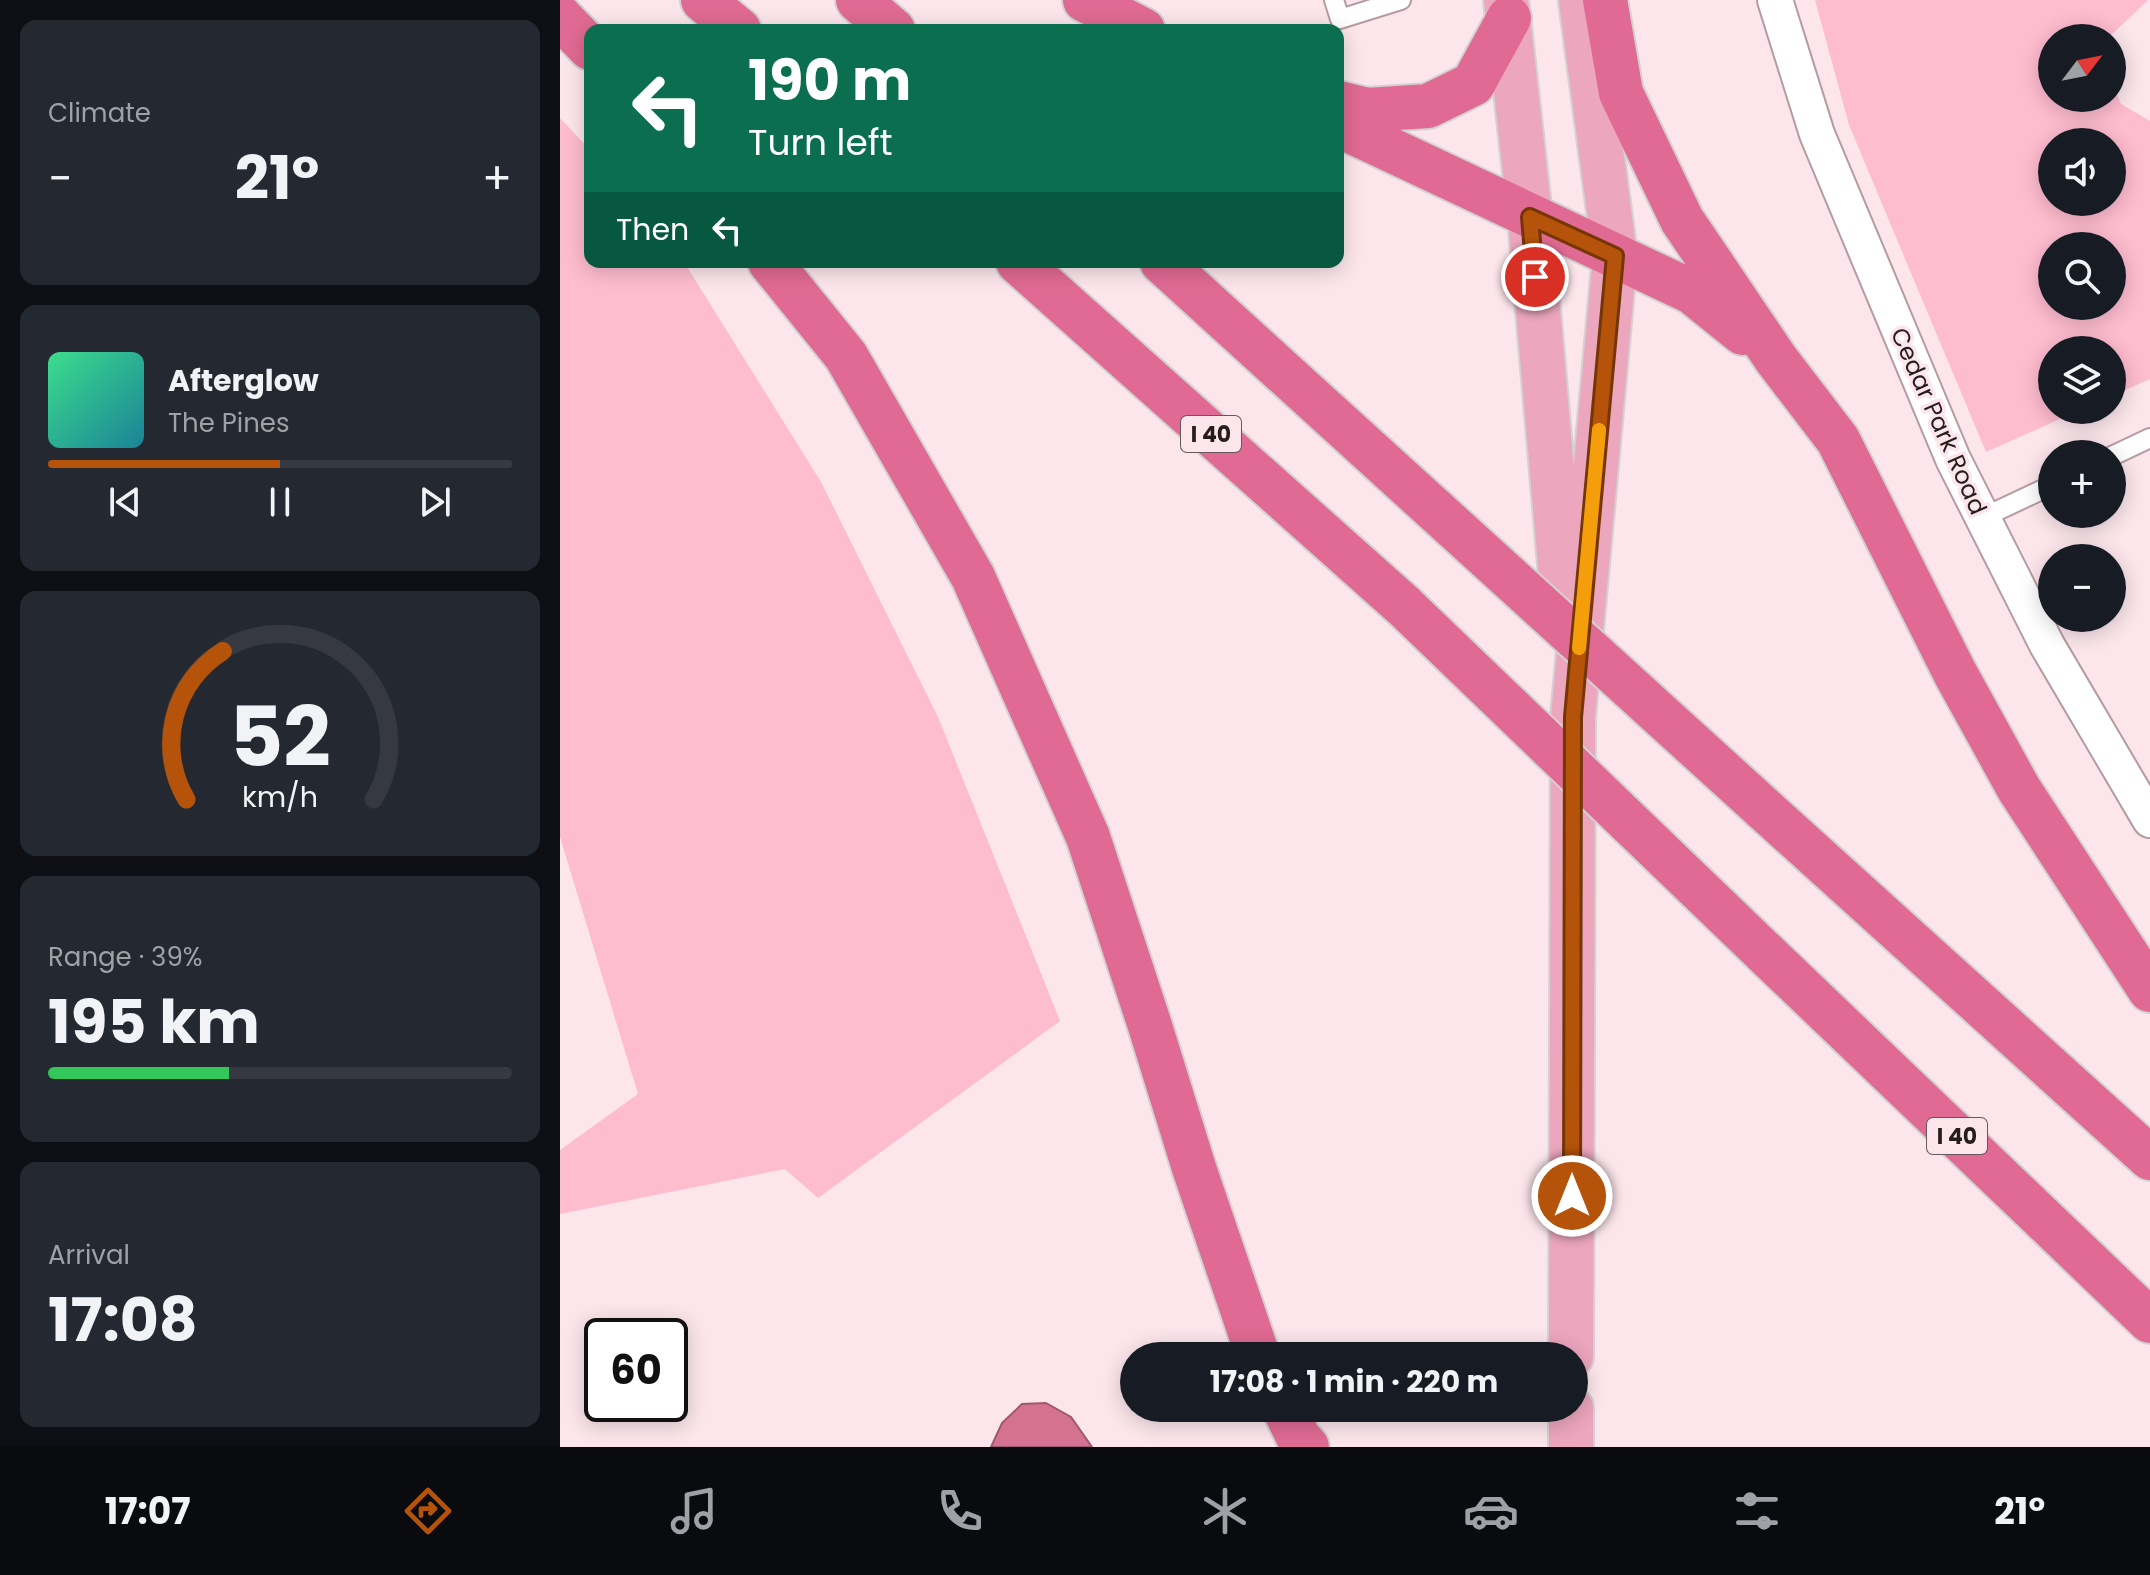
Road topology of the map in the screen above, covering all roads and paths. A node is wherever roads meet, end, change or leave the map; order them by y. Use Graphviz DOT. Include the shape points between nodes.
graph roads {
  1 [pos="703,0"];
  2 [pos="858,0"];
  3 [pos="1085,0"];
  4 [pos="1334,0"];
  5 [pos="1401,0"];
  6 [pos="1581,0"];
  7 [pos="1605,0"];
  8 [pos="1775,0"];
  9 [pos="1507,9"];
  10 [pos="560,17"];
  11 [pos="732,24"];
  12 [pos="886,24"];
  13 [pos="1131,24"];
  14 [pos="584,42"];
  15 [pos="1344,104"];
  16 [pos="1344,128"];
  17 [pos="1530,217"];
  18 [pos="1615,256"];
  19 [pos="775,268"];
  20 [pos="1025,268"];
  21 [pos="1169,268"];
  22 [pos="1776,359"];
  23 [pos="2150,438"];
  24 [pos="2126,449"];
  25 [pos="2038,492"];
  26 [pos="1982,518"];
  27 [pos="1573,717"];
  28 [pos="2150,820"];
  29 [pos="2150,990"];
  30 [pos="2150,1158"];
  31 [pos="2150,1321"];
  32 [pos="1253,1342"];
  33 [pos="1571,1342"];
  34 [pos="1291,1422"];
  35 [pos="1571,1422"];
  36 [pos="1307,1447"];
  37 [pos="1571,1447"];
  1 -- 11 [label="highway"];
  2 -- 12 [label="highway"];
  3 -- 13 [label="highway"];
  4 -- 5 [label="lane" via="1340,19"];
  6 -- 18 [label="main road"];
  7 -- 22 [label="highway" via="1621,93 1682,220"];
  8 -- 26 [label="street, Cedar Park Road" via="1817,134"];
  9 -- 15 [label="highway" via="1473,84 1428,106 1367,110"];
  9 -- 17 [label="main road"];
  10 -- 14 [label="highway"];
  16 -- 17 [label="highway"];
  17 -- 18 [label="highway"];
  17 -- 27 [label="main road"];
  18 -- 22 [label="highway" via="1692,292"];
  18 -- 27 [label="main road"];
  19 -- 32 [label="highway" via="846,356 973,577 1088,837"];
  20 -- 31 [label="highway, I 40, bridge" via="1404,606"];
  21 -- 30 [label="highway, bridge"];
  22 -- 29 [label="highway" via="1838,440 2019,789"];
  23 -- 24 [label="lane"];
  25 -- 26 [label="lane"];
  26 -- 28 [label="street, Cedar Park Road" via="2047,645"];
  27 -- 33 [label="main road"];
  34 -- 36 [label="highway"];
  35 -- 37 [label="main road"];
}
